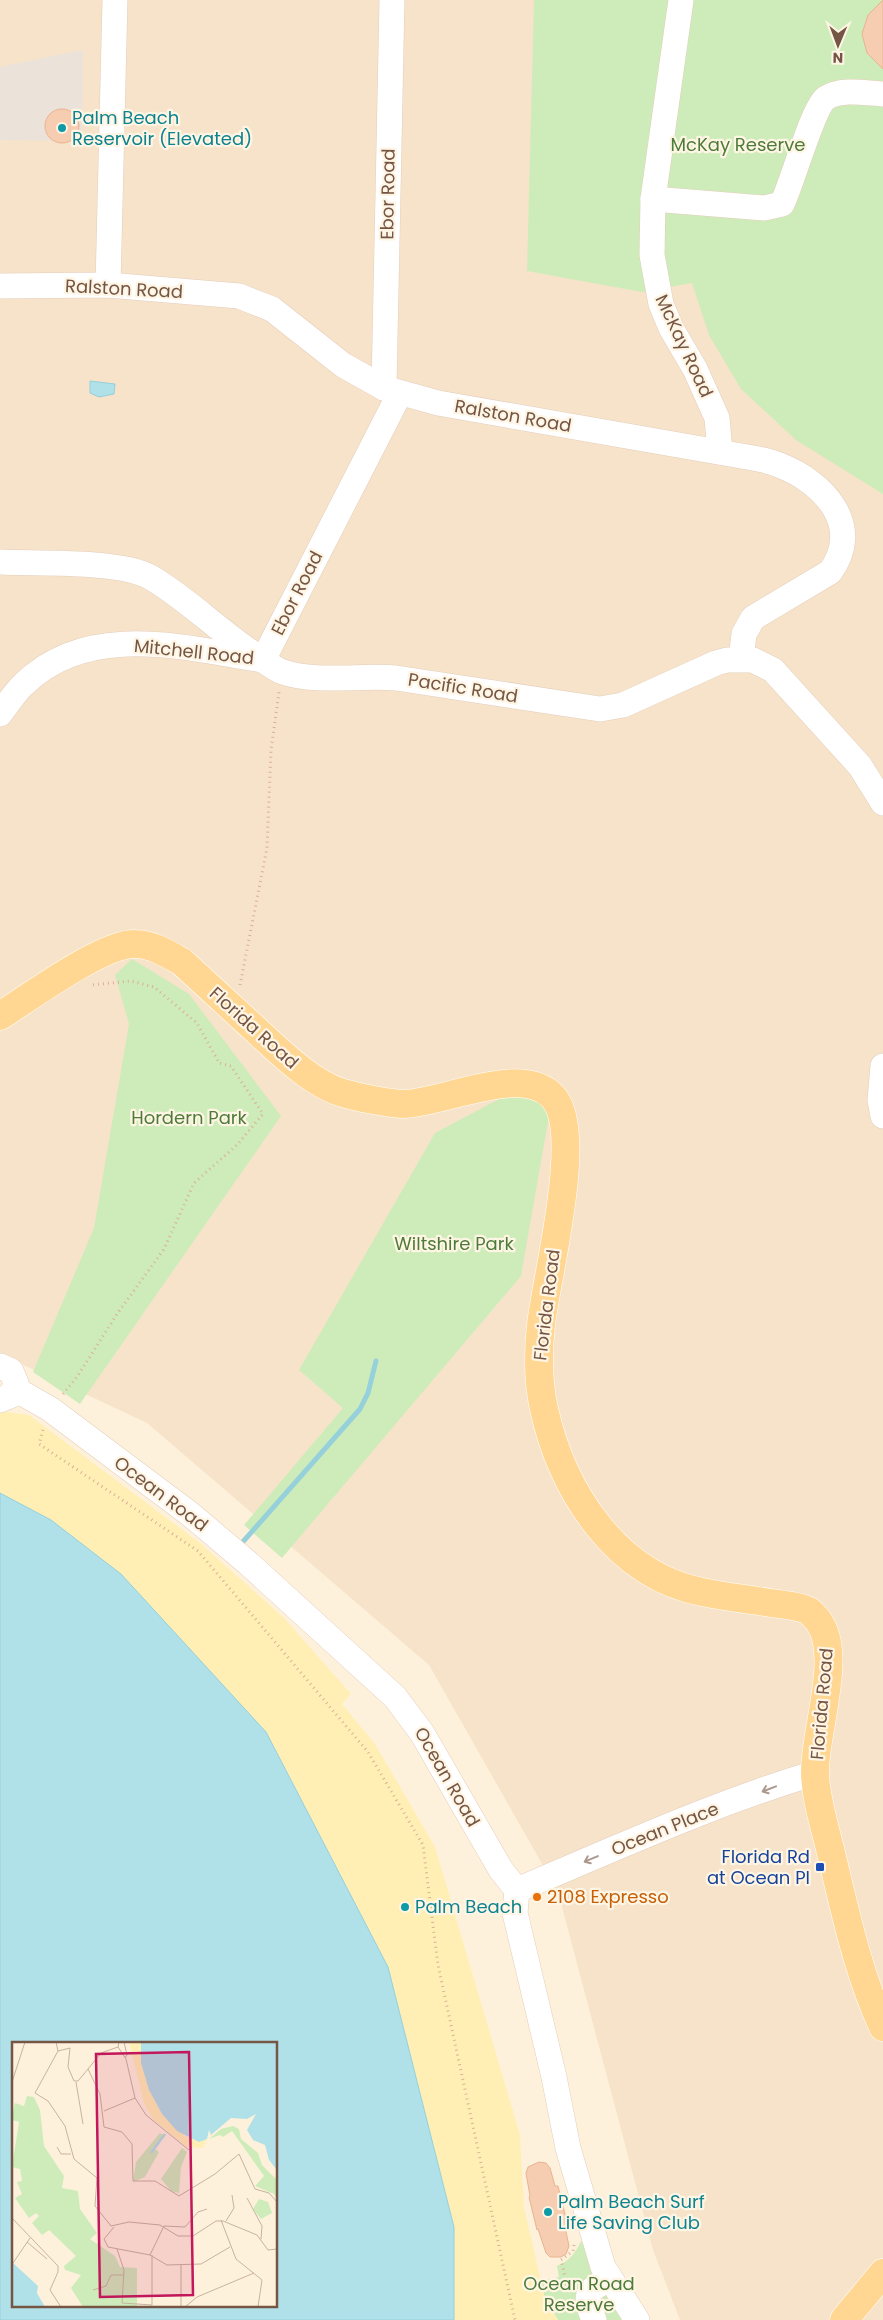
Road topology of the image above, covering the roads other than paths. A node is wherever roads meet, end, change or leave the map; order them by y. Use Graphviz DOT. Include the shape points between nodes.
graph roads {
  1 [pos="115,0"];
  2 [pos="392,0"];
  3 [pos="681,0"];
  4 [pos="883,94"];
  5 [pos="653,199"];
  6 [pos="108,285"];
  7 [pos="0,286"];
  8 [pos="392,390"];
  9 [pos="720,452"];
  10 [pos="0,562"];
  11 [pos="741,659"];
  12 [pos="272,666"];
  13 [pos="0,714"];
  14 [pos="883,802"];
  15 [pos="0,1016"];
  16 [pos="883,1066"];
  17 [pos="883,1116"];
  18 [pos="0,1366"];
  19 [pos="8,1395"];
  20 [pos="815,1773"];
  21 [pos="517,1890"];
  22 [pos="883,2027"];
  23 [pos="883,2273"];
  24 [pos="610,2280"];
  25 [pos="594,2320"];
  26 [pos="637,2320"];
  27 [pos="844,2320"];
  1 -- 6 [label="street"];
  2 -- 8 [label="street, Ebor Road"];
  3 -- 5 [label="street, McKay Road"];
  4 -- 5 [label="street" via="840,93 826,98 816,110 782,204 764,208"];
  5 -- 9 [label="street, McKay Road" via="652,255 661,304 713,407 719,429"];
  6 -- 7 [label="street, Ralston Road"];
  6 -- 8 [label="street, Ralston Road" via="239,296 272,309 343,365"];
  8 -- 9 [label="street, Ralston Road" via="438,403"];
  8 -- 12 [label="street, Ebor Road"];
  9 -- 11 [label="street, Ralston Road" via="779,464 805,478 832,504 843,540 843,550 830,572 753,618 744,634"];
  10 -- 12 [label="street, Pacific Road" via="107,566 149,577 178,596 233,642"];
  11 -- 12 [label="street, Pacific Road" via="716,663 623,705 600,708 396,678 304,677"];
  11 -- 14 [label="street, Pacific Road" via="753,660 773,670 860,766"];
  12 -- 13 [label="street, Mitchell Road" via="150,643 89,648 45,667 23,684"];
  15 -- 20 [label="main road, Florida Road" via="98,954 116,946 136,944 164,952 182,962 300,1069 341,1093 403,1104 512,1083 532,1084 553,1097 562,1113 566,1133 564,1175 541,1325 539,1365 543,1408 557,1454 576,1495 601,1531 652,1573 698,1592 794,1606 810,1612 820,1624 828,1638 830,1654"];
  16 -- 17 [label="street" via="880,1100"];
  18 -- 19 [label="street" via="15,1376"];
  19 -- 21 [label="street, Ocean Road" via="50,1409 190,1514 395,1697 422,1733 501,1870"];
  20 -- 21 [label="street, Ocean Place, one-way" via="652,1833"];
  20 -- 22 [label="main road, Florida Road" via="817,1794 852,1941 867,1992"];
  21 -- 24 [label="street" via="515,1913 519,1935 568,2148 603,2267"];
  23 -- 27 [label="main road"];
  24 -- 25 [label="street" via="592,2289 587,2297"];
  24 -- 26 [label="street"];
}
